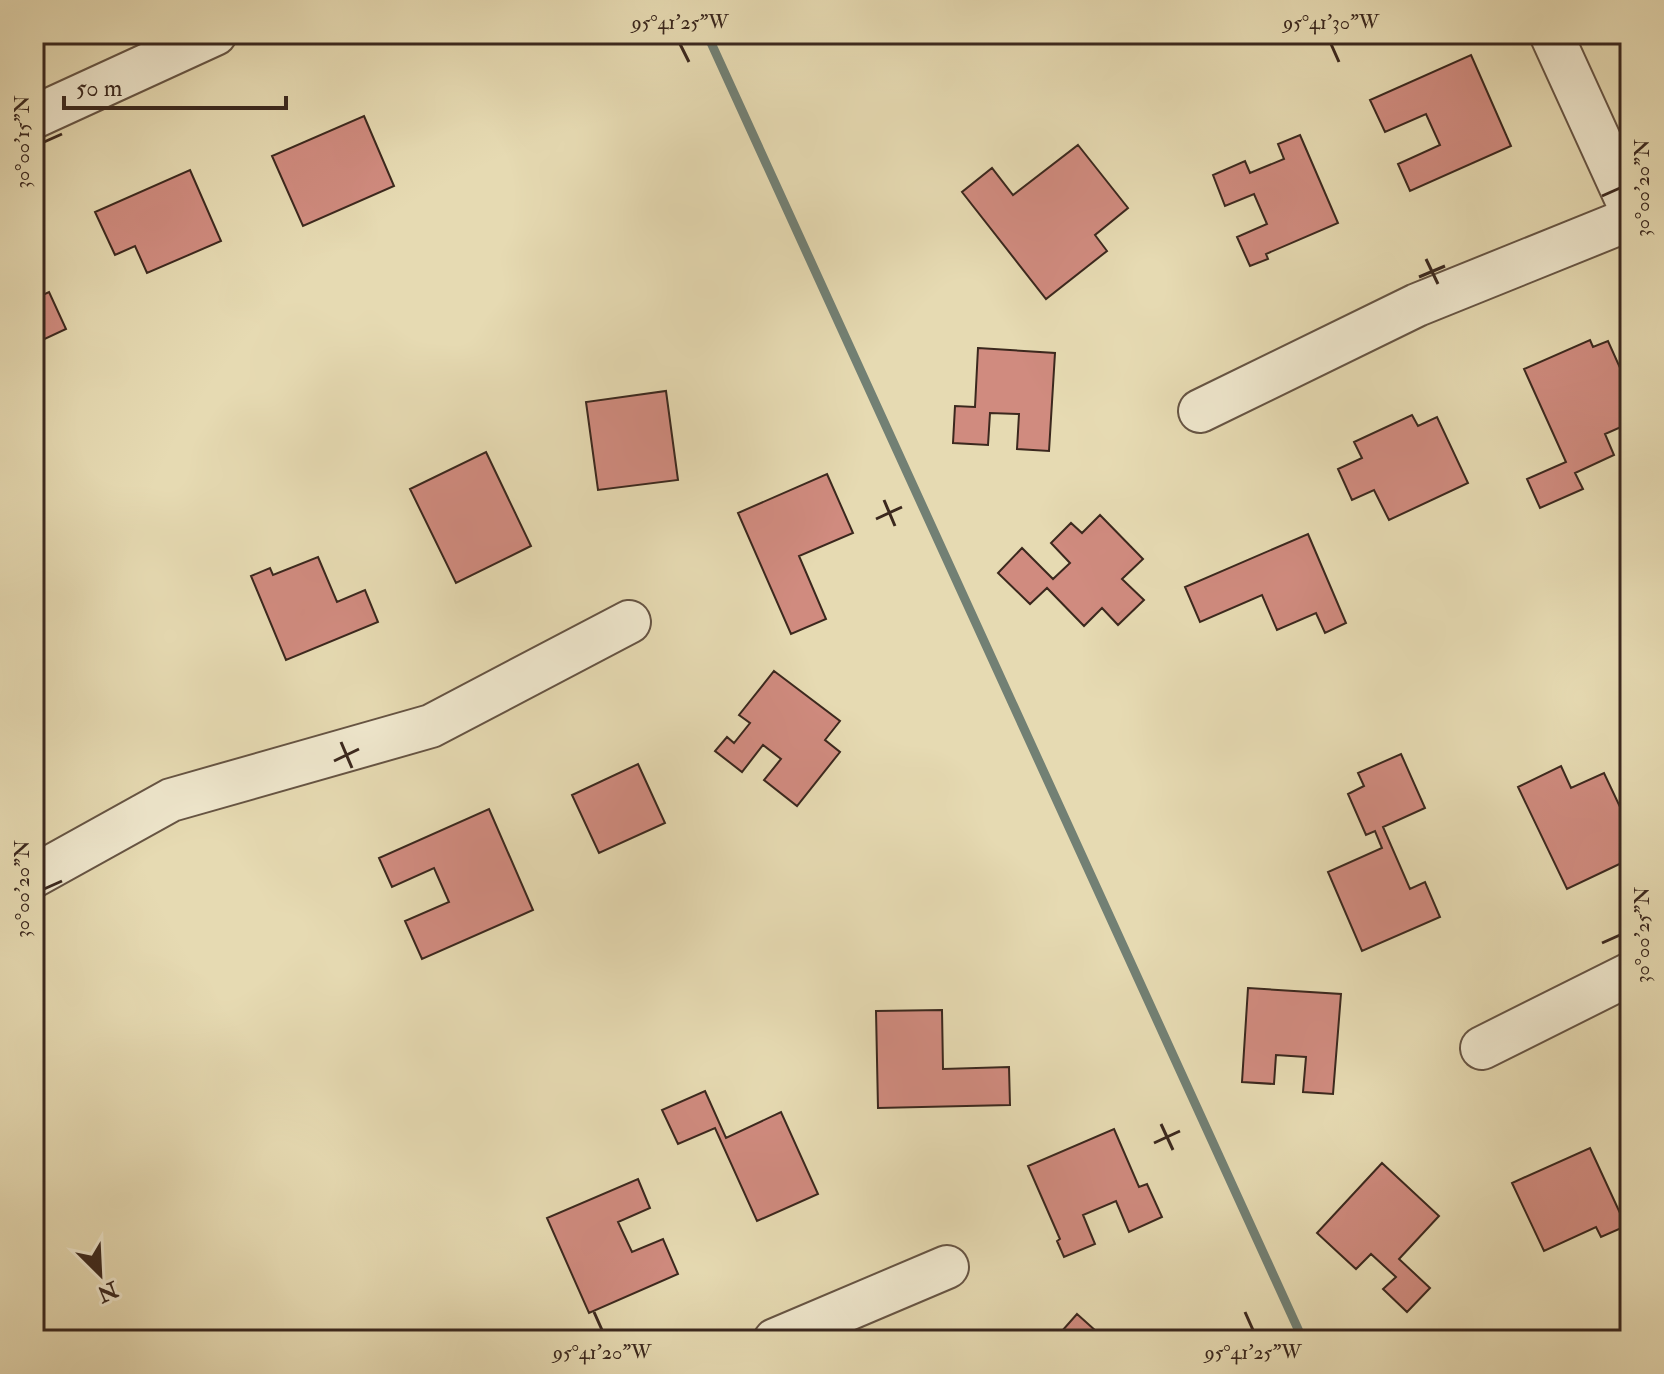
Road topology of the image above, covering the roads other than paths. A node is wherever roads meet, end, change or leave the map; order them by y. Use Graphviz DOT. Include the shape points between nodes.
graph roads {
  1 [pos="215,34"];
  2 [pos="1551,34"];
  3 [pos="34,117"];
  4 [pos="1630,207"];
  5 [pos="1630,219"];
  6 [pos="1200,411"];
  7 [pos="629,622"];
  8 [pos="34,876"];
  9 [pos="1630,974"];
  10 [pos="1482,1048"];
  11 [pos="947,1267"];
  12 [pos="775,1340"];
  1 -- 3 [label="street"];
  2 -- 4 [label="street"];
  5 -- 6 [label="street" via="1417,305"];
  7 -- 8 [label="street" via="431,726 171,800"];
  9 -- 10 [label="street"];
  11 -- 12 [label="street"];
}
